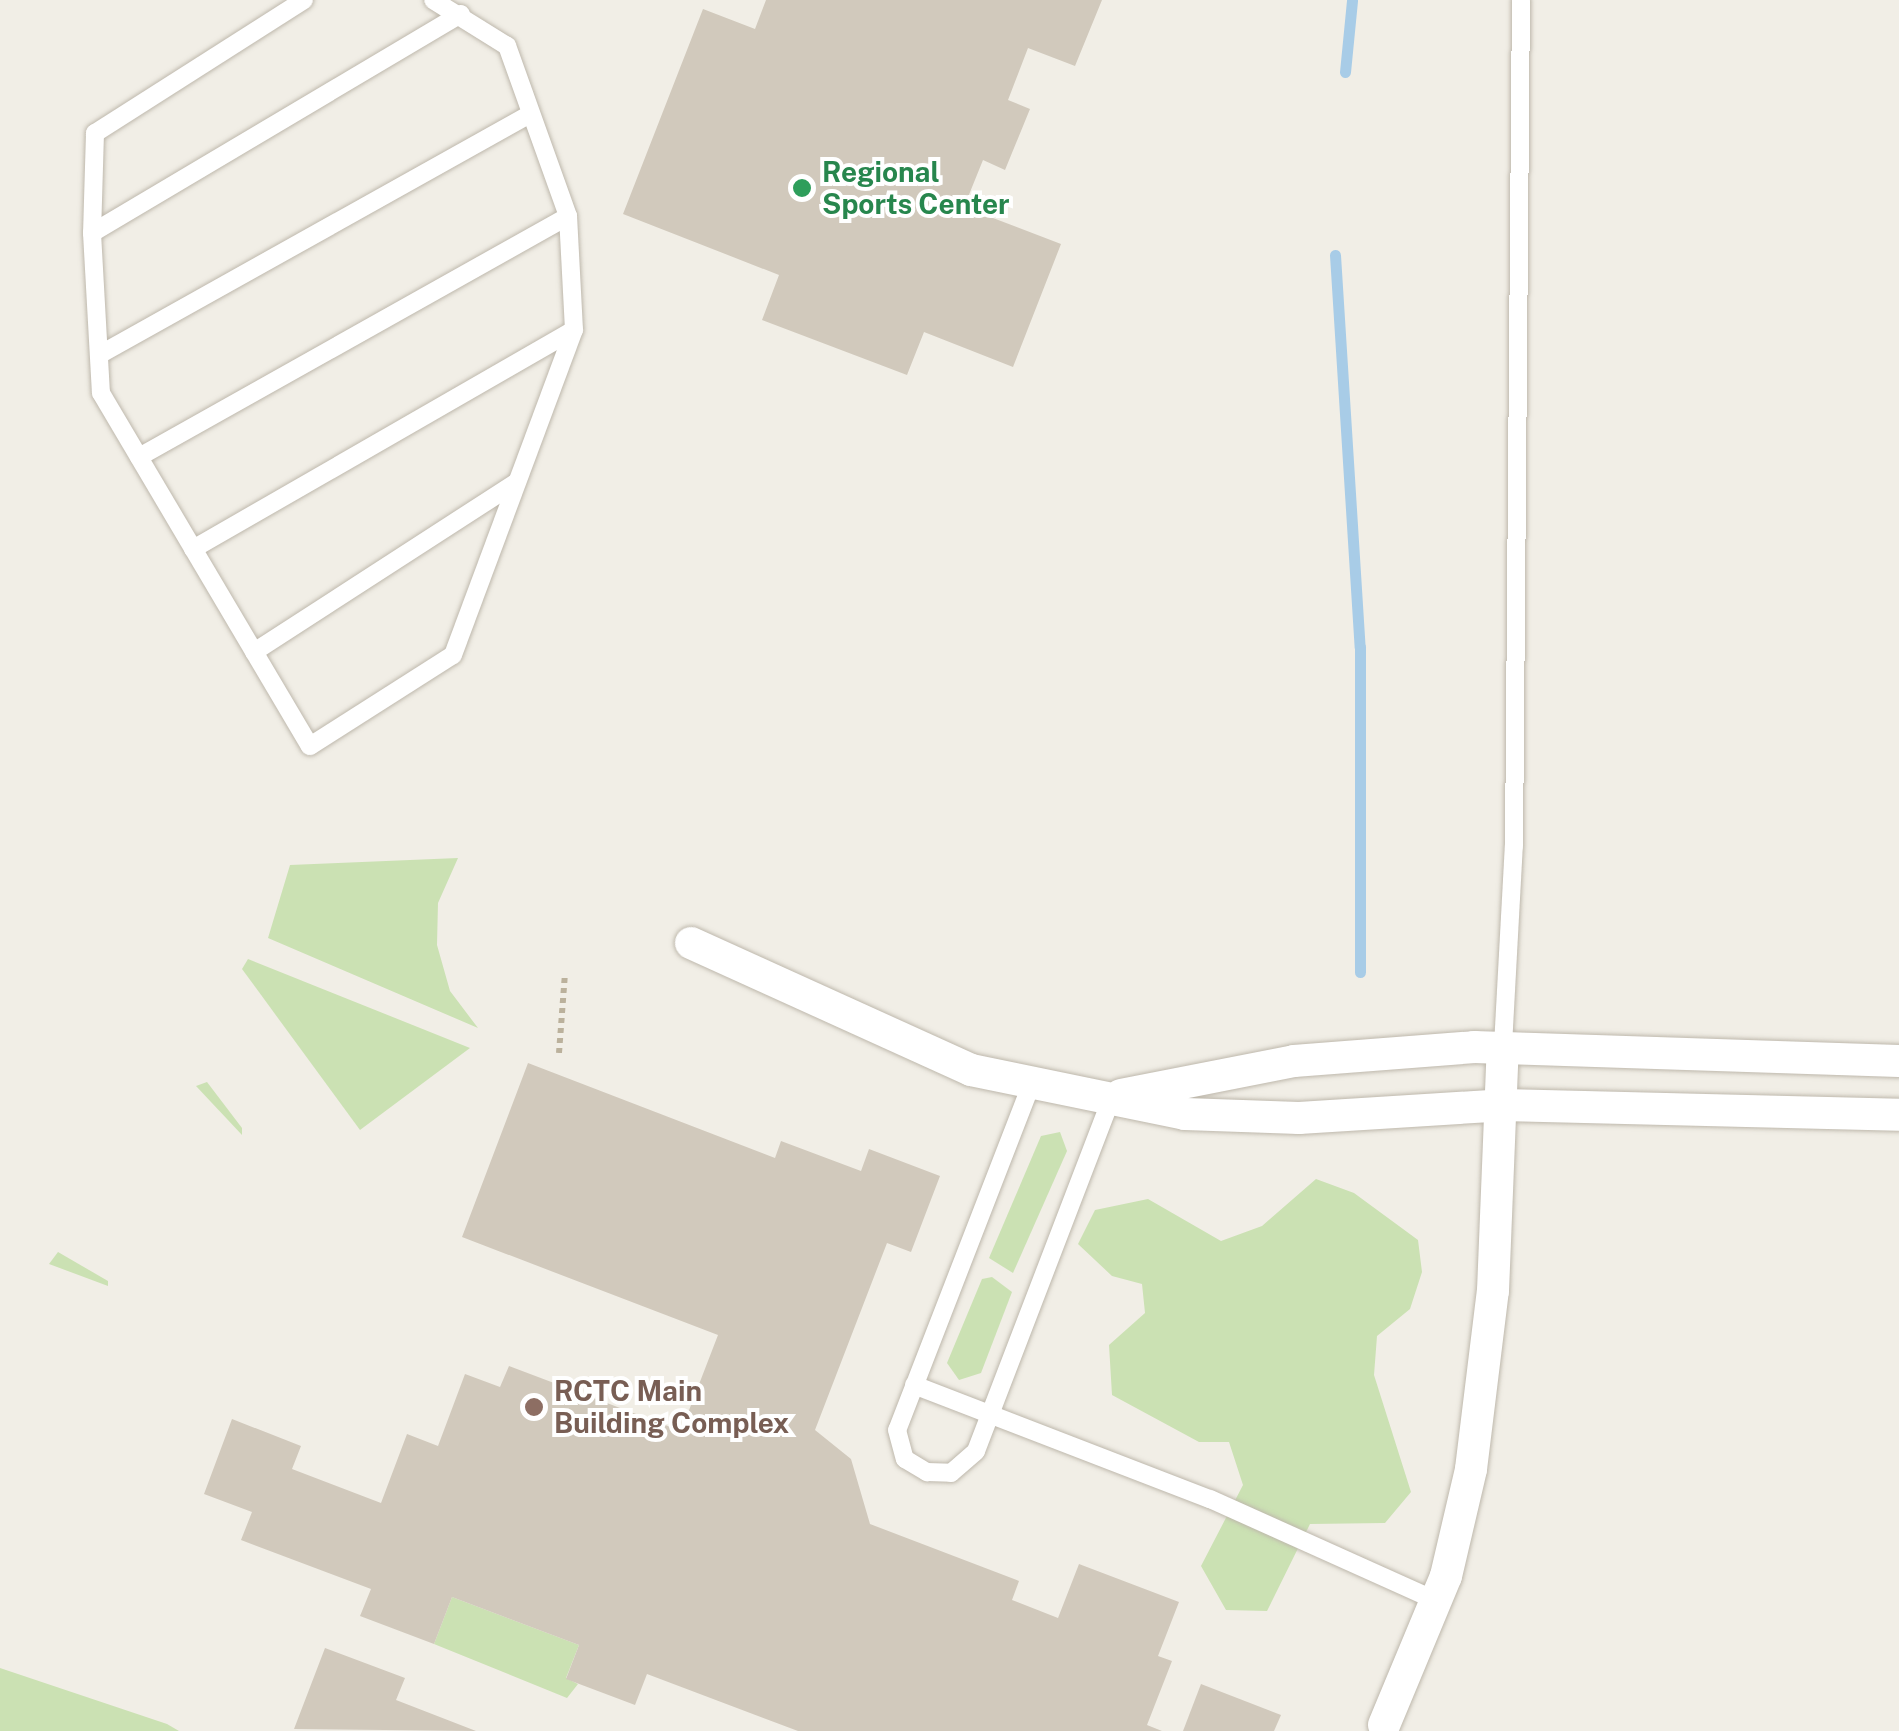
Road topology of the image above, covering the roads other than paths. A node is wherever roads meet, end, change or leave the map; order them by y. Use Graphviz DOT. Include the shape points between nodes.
graph roads {
  1 [pos="304,0"];
  2 [pos="433,0"];
  3 [pos="1521,0"];
  4 [pos="461,14"];
  5 [pos="530,114"];
  6 [pos="568,216"];
  7 [pos="92,233"];
  8 [pos="574,330"];
  9 [pos="99,356"];
  10 [pos="139,457"];
  11 [pos="517,482"];
  12 [pos="193,548"];
  13 [pos="254,652"];
  14 [pos="690,944"];
  15 [pos="1503,1046"];
  16 [pos="1899,1061"];
  17 [pos="1031,1084"];
  18 [pos="1112,1097"];
  19 [pos="1503,1105"];
  20 [pos="1899,1115"];
  21 [pos="914,1385"];
  22 [pos="990,1415"];
  23 [pos="1437,1601"];
  24 [pos="1384,1725"];
  1 -- 7 [label="lane" via="95,133"];
  2 -- 4 [label="lane"];
  3 -- 15 [label="lane" via="1514,846"];
  4 -- 5 [label="lane" via="507,46"];
  4 -- 7 [label="lane"];
  5 -- 6 [label="lane"];
  5 -- 9 [label="lane"];
  6 -- 8 [label="lane"];
  6 -- 10 [label="lane"];
  7 -- 9 [label="lane"];
  8 -- 11 [label="lane"];
  8 -- 12 [label="lane"];
  9 -- 10 [label="lane" via="101,393"];
  10 -- 12 [label="lane"];
  11 -- 13 [label="lane"];
  11 -- 13 [label="lane" via="453,655 310,746"];
  12 -- 13 [label="lane"];
  14 -- 17 [label="street" via="880,1036"];
  15 -- 16 [label="street"];
  15 -- 18 [label="street" via="1294,1061"];
  15 -- 19 [label="street"];
  17 -- 18 [label="street"];
  17 -- 21 [label="lane"];
  18 -- 19 [label="street" via="1233,1119"];
  18 -- 22 [label="lane"];
  19 -- 20 [label="street"];
  19 -- 23 [label="street" via="1471,1469"];
  21 -- 22 [label="lane"];
  21 -- 22 [label="lane" via="898,1446 927,1472 970,1460"];
  22 -- 23 [label="lane"];
  23 -- 24 [label="street"];
}
